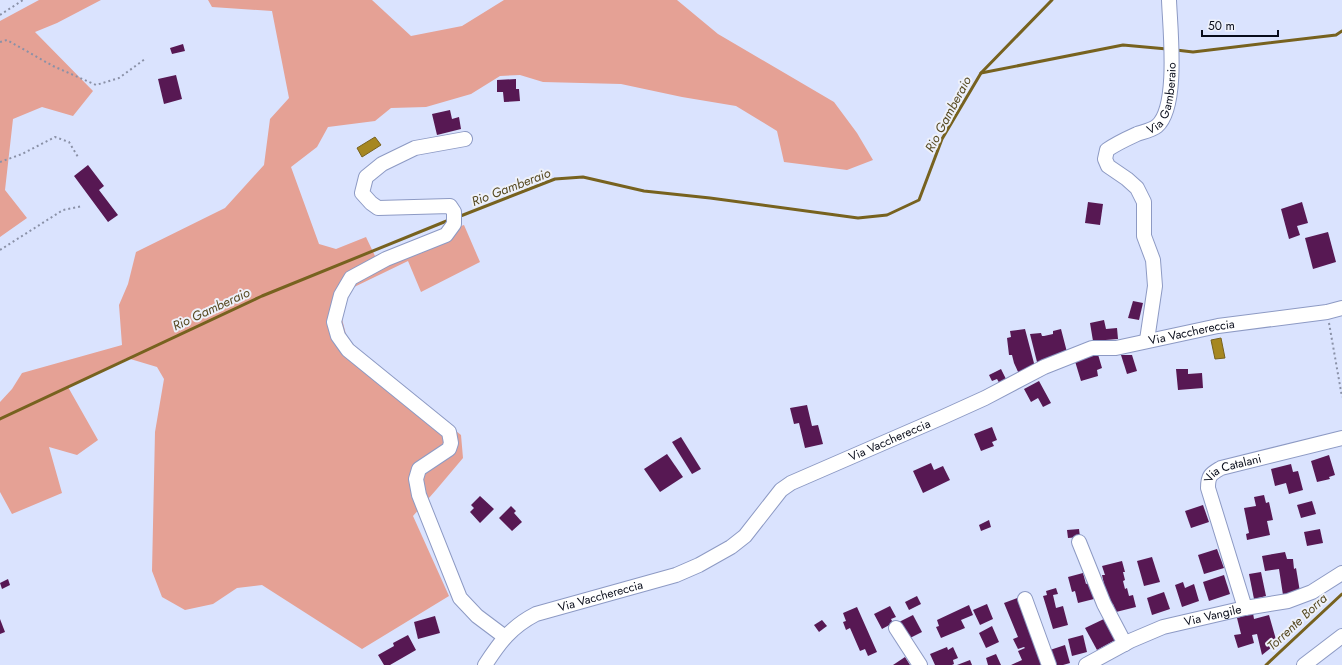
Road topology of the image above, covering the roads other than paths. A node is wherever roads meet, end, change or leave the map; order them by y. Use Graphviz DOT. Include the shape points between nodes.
graph roads {
  1 [pos="1169,0"];
  2 [pos="465,138"];
  3 [pos="1342,308"];
  4 [pos="1147,340"];
  5 [pos="1342,438"];
  6 [pos="1078,542"];
  7 [pos="1342,573"];
  8 [pos="1026,599"];
  9 [pos="1246,608"];
  10 [pos="896,628"];
  11 [pos="1342,636"];
  12 [pos="505,637"];
  13 [pos="1125,644"];
  14 [pos="485,665"];
  15 [pos="920,665"];
  16 [pos="1049,665"];
  17 [pos="1086,665"];
  18 [pos="1304,665"];
  1 -- 4 [label="street, Via Gamberaio" via="1172,63 1170,97 1165,113 1156,127 1118,142 1107,150 1105,159 1108,166 1137,188 1144,202 1144,236 1153,260 1155,286"];
  2 -- 12 [label="street" via="415,148 382,164 366,177 362,193 378,208 450,206 454,212 454,224 446,235 386,259 351,278 341,294 334,322 338,336 348,350 449,432 449,449 419,469 416,479 419,495 460,598 477,616"];
  3 -- 4 [label="street, Via Vacchereccia" via="1218,326"];
  4 -- 12 [label="street, Via Vacchereccia" via="1116,348 1092,348 1044,367 985,398 810,474 781,490 745,536 715,557 676,575 536,614 524,620"];
  5 -- 9 [label="street, Via Catalani" via="1222,468 1208,480 1208,488"];
  6 -- 13 [label="street" via="1104,604"];
  7 -- 9 [label="street, Via Vangile" via="1312,592 1288,601"];
  8 -- 16 [label="street"];
  9 -- 13 [label="street, Via Vangile" via="1163,627"];
  10 -- 15 [label="street"];
  11 -- 18 [label="street"];
  12 -- 14 [label="street, Via Vacchereccia"];
  13 -- 17 [label="street, Via Vangile"];
}
